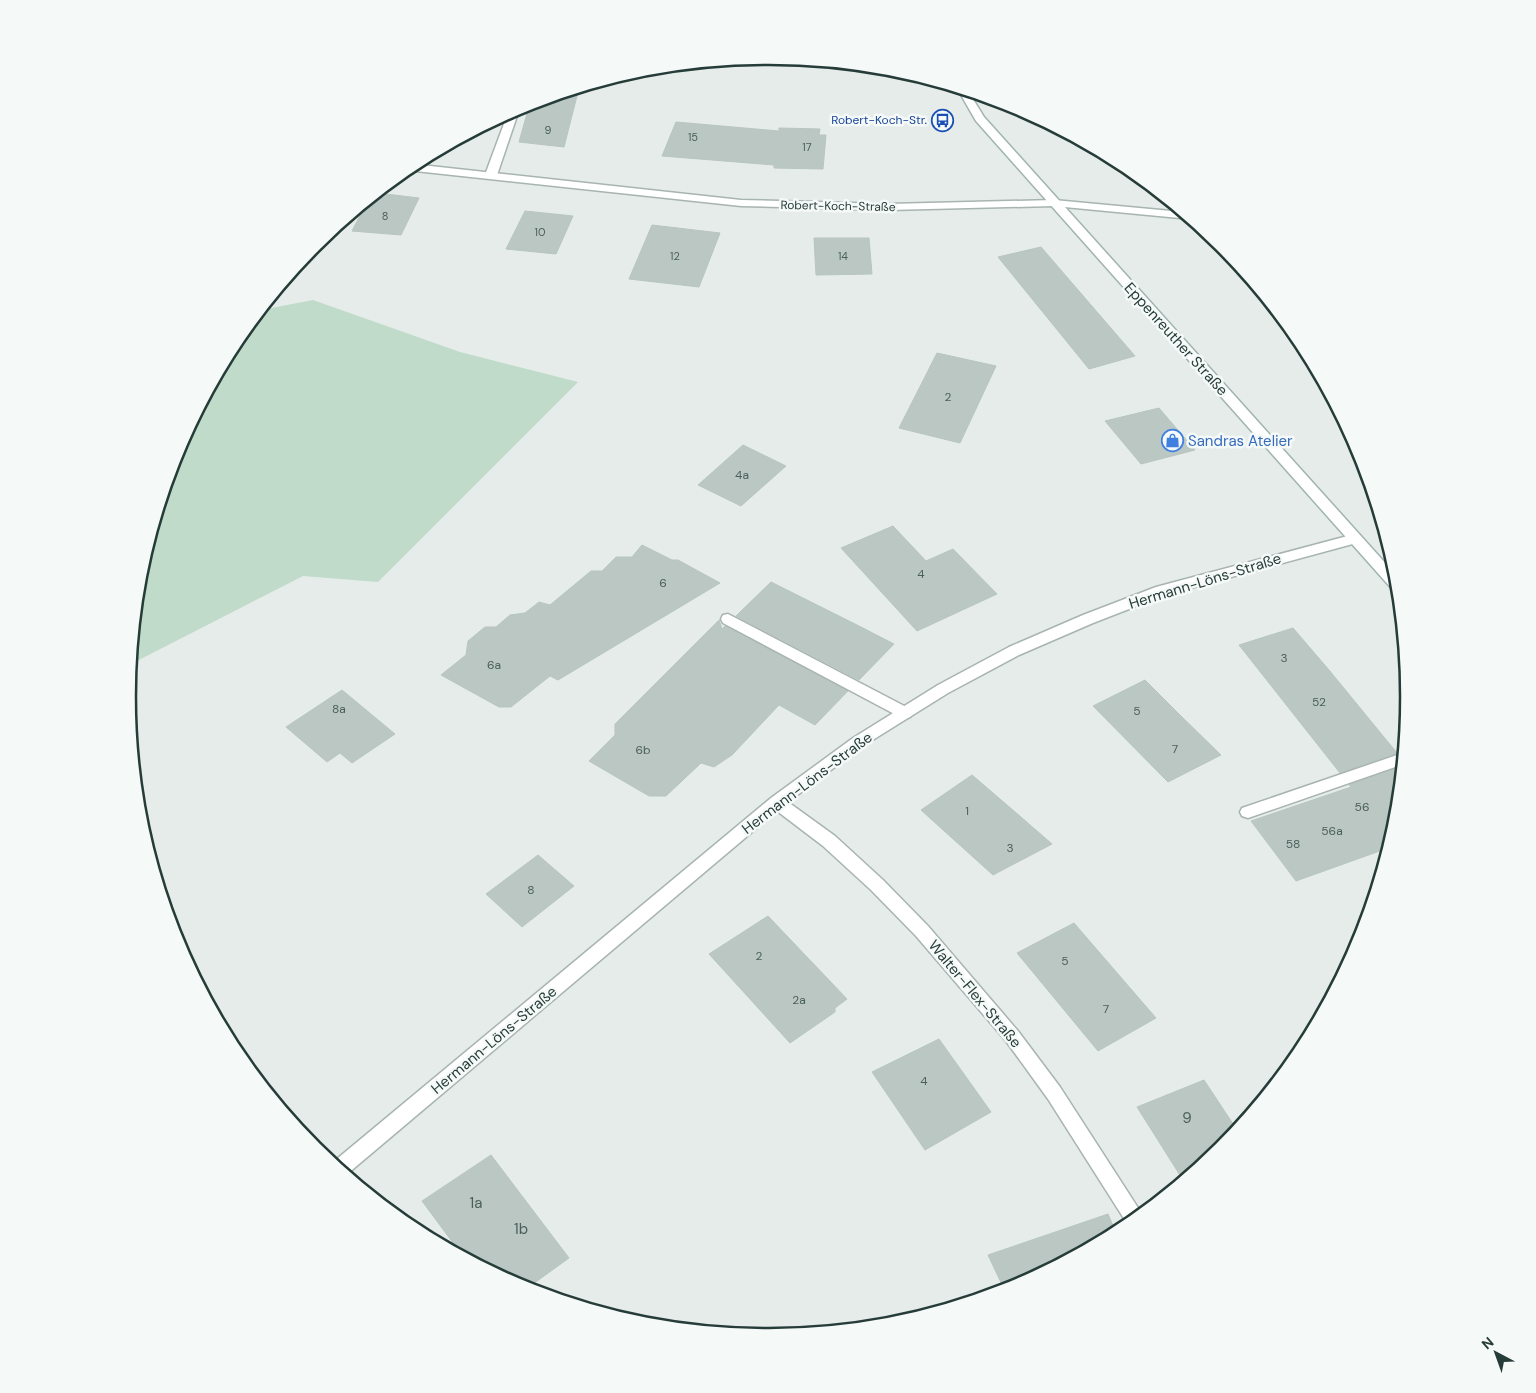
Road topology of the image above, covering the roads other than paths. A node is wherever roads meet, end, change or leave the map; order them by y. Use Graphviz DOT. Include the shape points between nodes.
graph roads {
  1 [pos="966,98"];
  2 [pos="510,120"];
  3 [pos="422,168"];
  4 [pos="491,175"];
  5 [pos="1054,203"];
  6 [pos="1176,215"];
  7 [pos="1355,539"];
  8 [pos="1387,574"];
  9 [pos="728,619"];
  10 [pos="905,713"];
  11 [pos="1396,761"];
  12 [pos="777,802"];
  13 [pos="1248,812"];
  14 [pos="345,1164"];
  15 [pos="1131,1213"];
  1 -- 5 [label="street, Eppenreuther Straße" via="980,120"];
  2 -- 4 [label="street"];
  3 -- 4 [label="street, Robert-Koch-Straße"];
  4 -- 5 [label="street, Robert-Koch-Straße" via="741,203 889,207"];
  5 -- 6 [label="street, Robert-Koch-Straße"];
  5 -- 7 [label="street, Eppenreuther Straße"];
  7 -- 8 [label="street, Eppenreuther Straße"];
  7 -- 10 [label="street, Hermann-Löns-Straße" via="1161,591 1088,619 1014,651"];
  9 -- 10 [label="street"];
  10 -- 12 [label="street, Hermann-Löns-Straße" via="858,742"];
  11 -- 13 [label="street"];
  12 -- 14 [label="street, Hermann-Löns-Straße"];
  12 -- 15 [label="street, Walter-Flex-Straße" via="829,841 922,931 1012,1036 1054,1093"];
}
